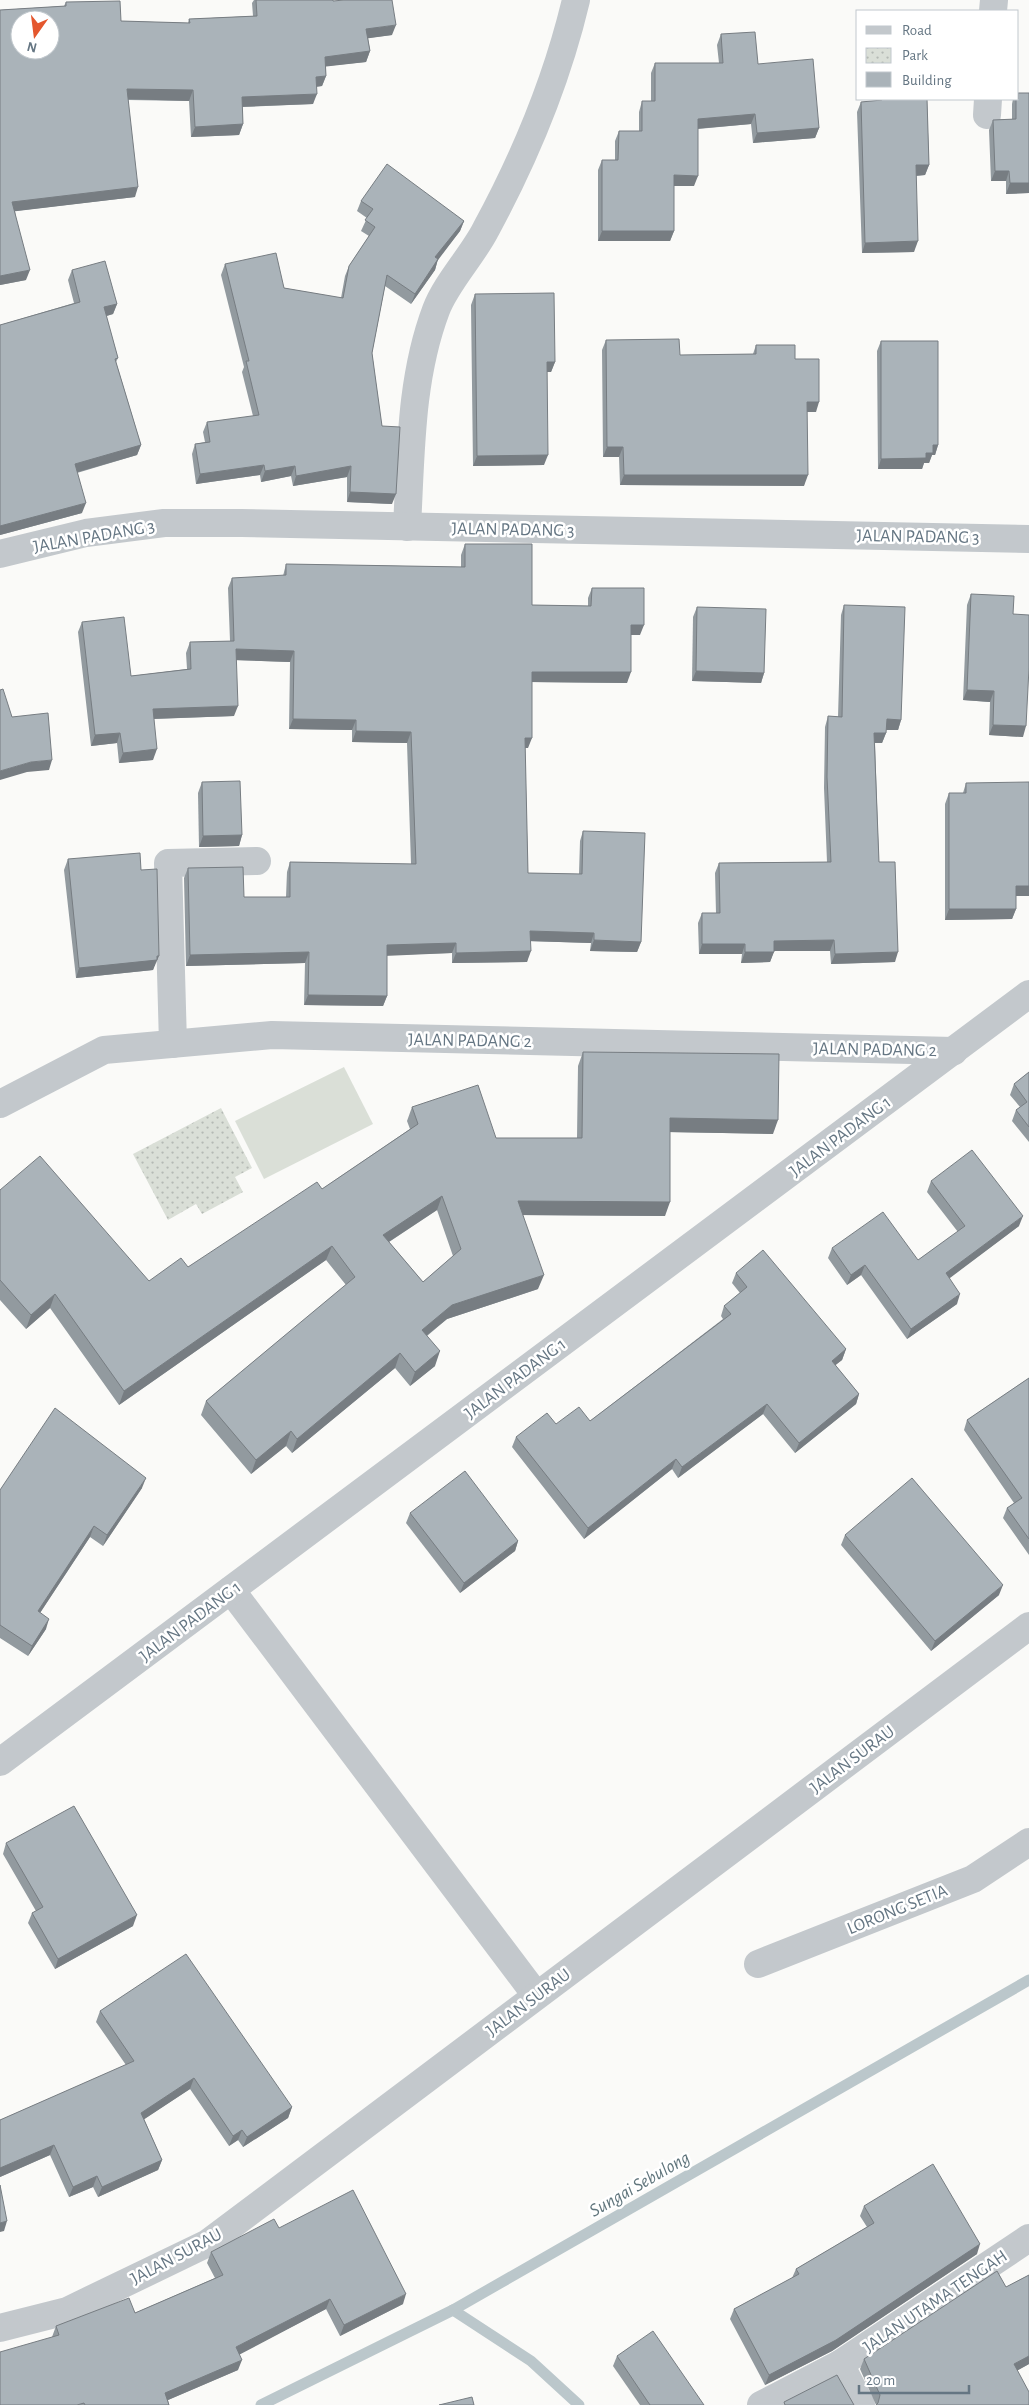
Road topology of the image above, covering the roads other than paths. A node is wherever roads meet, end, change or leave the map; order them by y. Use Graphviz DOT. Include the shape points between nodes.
graph roads {
  1 [pos="576,0"];
  2 [pos="407,527"];
  3 [pos="1029,539"];
  4 [pos="0,554"];
  5 [pos="257,861"];
  6 [pos="1029,994"];
  7 [pos="173,1044"];
  8 [pos="954,1051"];
  9 [pos="0,1104"];
  10 [pos="231,1590"];
  11 [pos="1029,1626"];
  12 [pos="0,1762"];
  13 [pos="1029,1842"];
  14 [pos="758,1964"];
  15 [pos="536,1995"];
  16 [pos="1029,2238"];
  17 [pos="0,2328"];
  18 [pos="840,2364"];
  19 [pos="761,2405"];
  20 [pos="861,2405"];
  1 -- 2 [label="street" via="564,51 519,163 485,231 437,306 426,338 414,399"];
  2 -- 3 [label="street, JALAN PADANG 3"];
  2 -- 4 [label="street, JALAN PADANG 3" via="164,523 86,533"];
  5 -- 7 [label="street" via="168,863"];
  6 -- 8 [label="street, JALAN PADANG 1"];
  7 -- 8 [label="street, JALAN PADANG 2" via="272,1035"];
  7 -- 9 [label="street, JALAN PADANG 2" via="104,1050"];
  8 -- 10 [label="street, JALAN PADANG 1"];
  10 -- 12 [label="street, JALAN PADANG 1"];
  10 -- 15 [label="street"];
  11 -- 15 [label="street, JALAN SURAU"];
  13 -- 14 [label="street, LORONG SETIA" via="973,1878"];
  15 -- 17 [label="street, JALAN SURAU" via="208,2243 67,2311"];
  16 -- 18 [label="street, JALAN UTAMA TENGAH"];
  18 -- 19 [label="street, JALAN UTAMA TENGAH"];
  18 -- 20 [label="street"];
}
